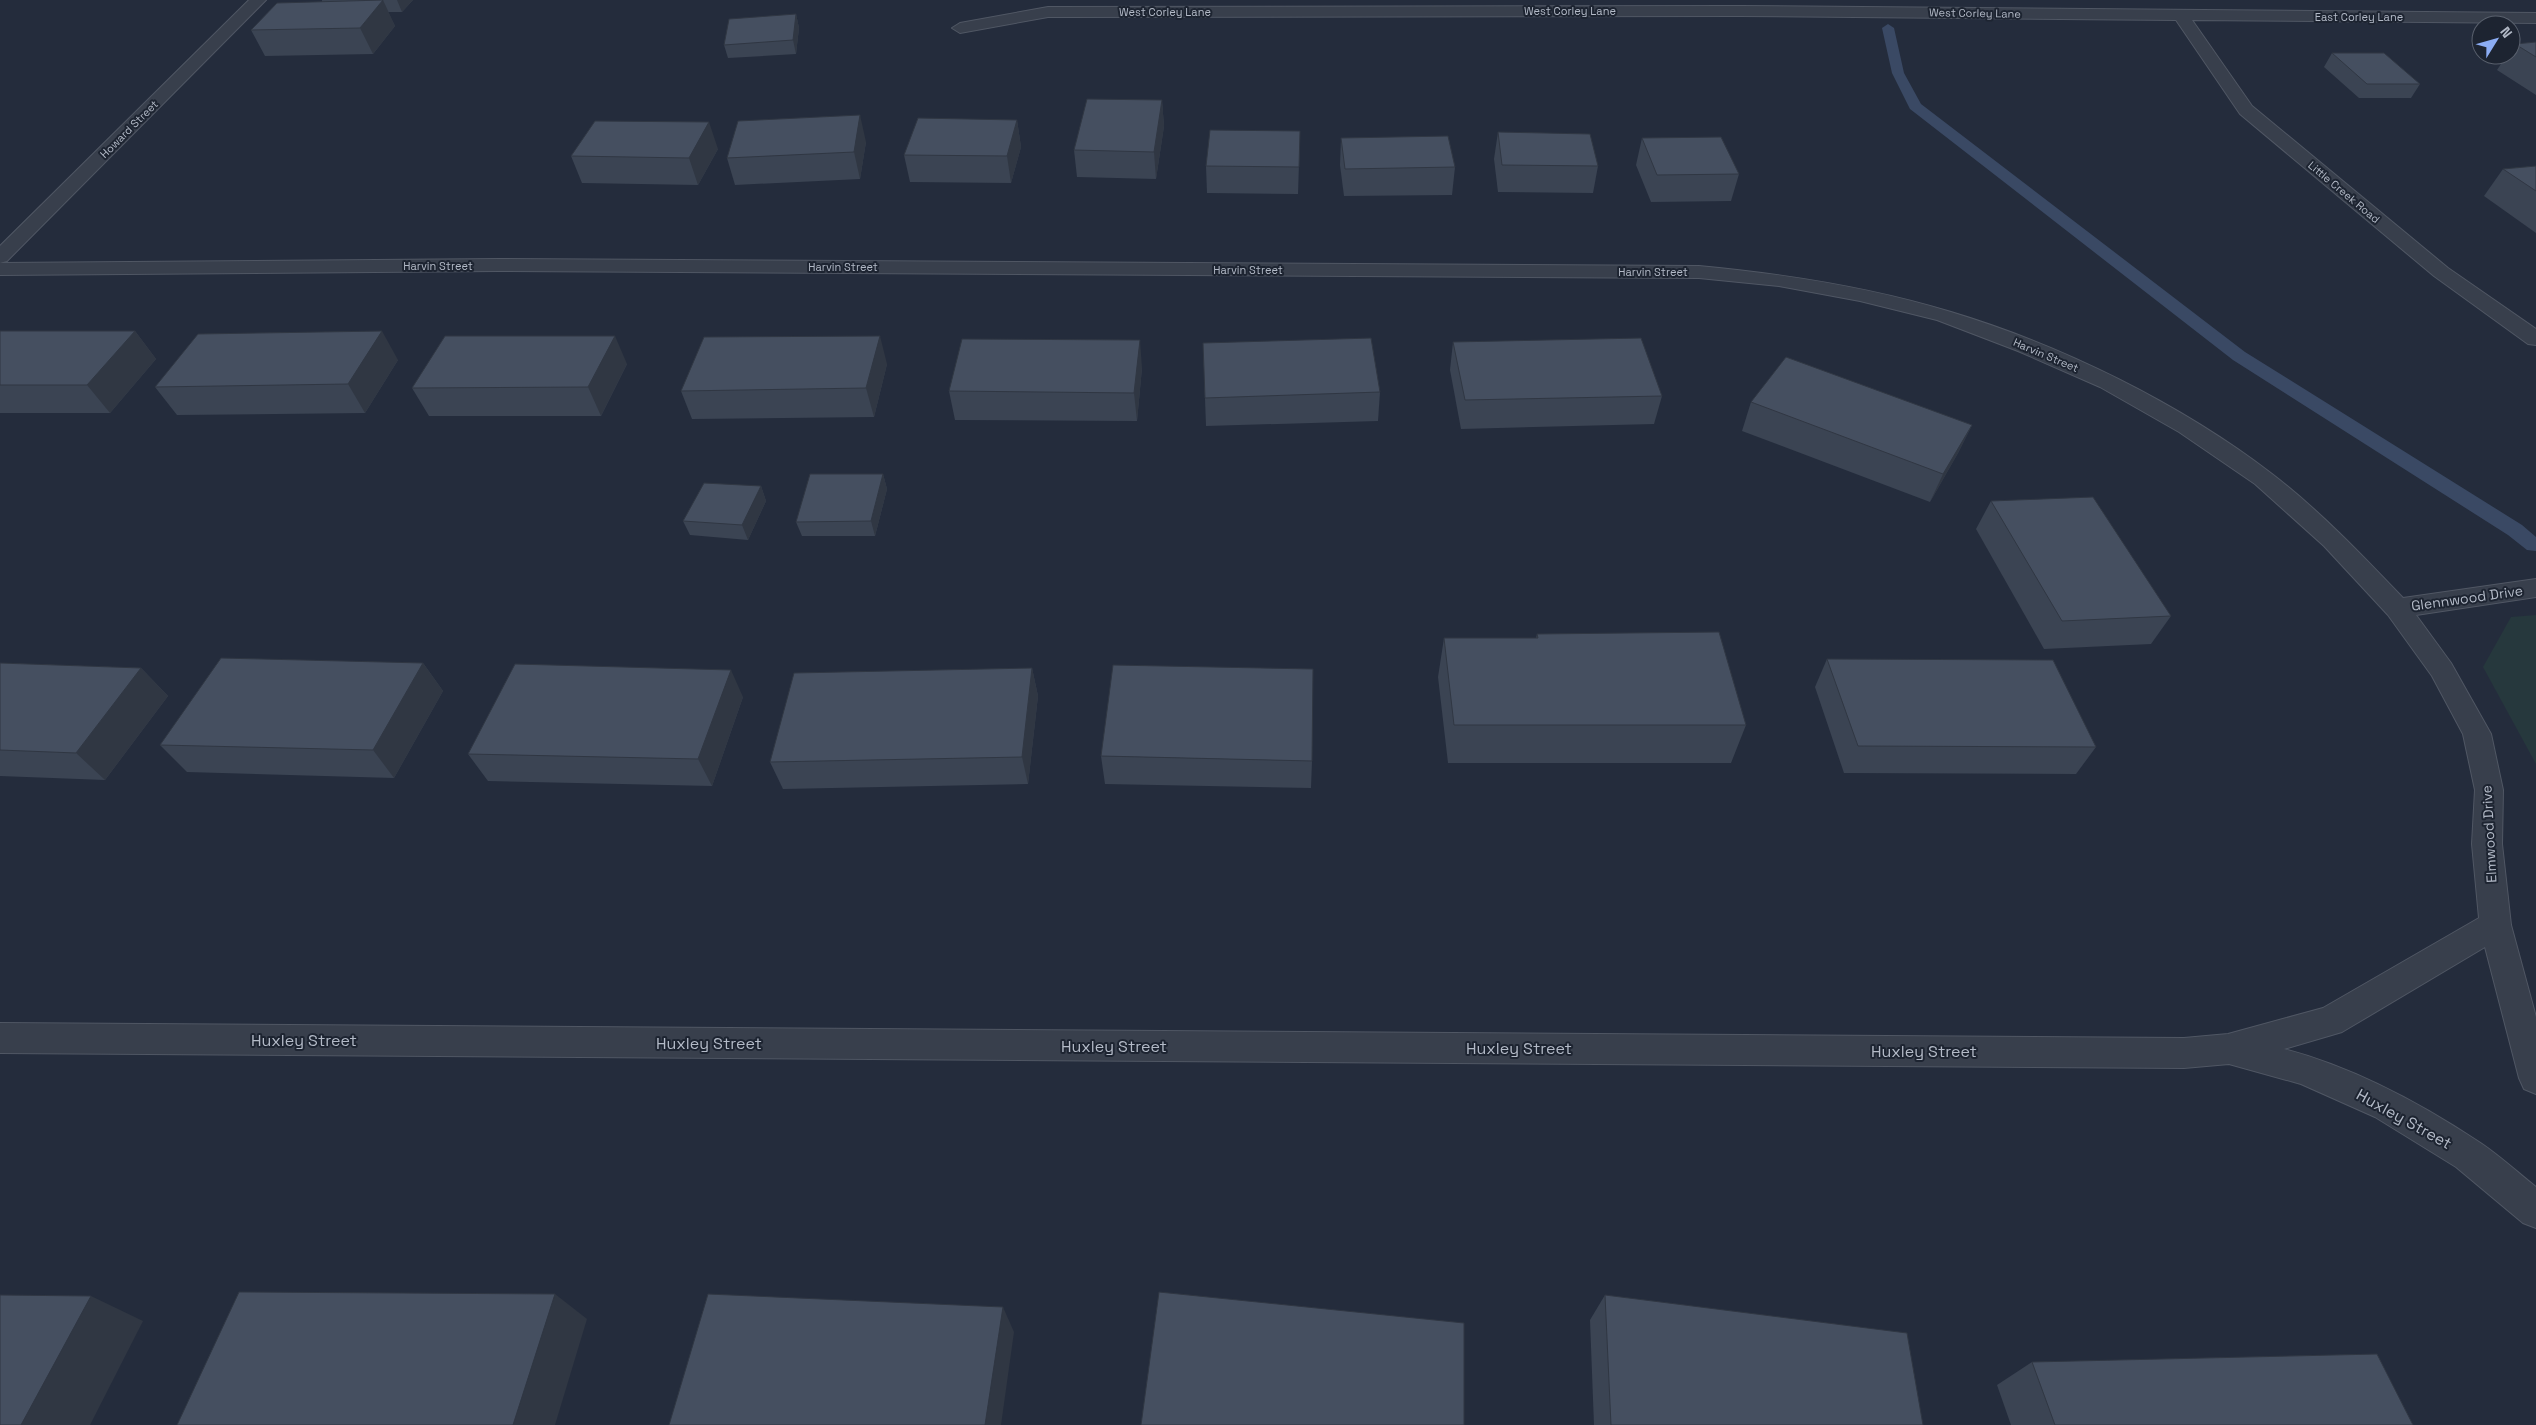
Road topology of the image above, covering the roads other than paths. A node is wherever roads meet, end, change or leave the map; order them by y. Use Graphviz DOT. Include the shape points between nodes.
graph roads {
  1 [pos="258,0"];
  2 [pos="2181,15"];
  3 [pos="2536,18"];
  4 [pos="960,28"];
  5 [pos="0,257"];
  6 [pos="0,269"];
  7 [pos="2536,340"];
  8 [pos="2536,588"];
  9 [pos="2398,608"];
  10 [pos="2495,926"];
  11 [pos="0,1038"];
  12 [pos="2228,1048"];
  13 [pos="2536,1078"];
  14 [pos="2536,1210"];
  1 -- 5 [label="street, Howard Street"];
  2 -- 3 [label="street, East Corley Lane"];
  2 -- 4 [label="street, West Corley Lane" via="1740,11 1058,12"];
  2 -- 7 [label="street, Little Creek Road" via="2246,110 2441,272"];
  6 -- 9 [label="street, Harvin Street" via="517,265 1689,272 1779,280 1861,295 1944,316 2026,346 2108,382 2187,426 2263,479 2333,540"];
  8 -- 9 [label="street, Glennwood Drive"];
  9 -- 10 [label="street, Elmwood Drive" via="2442,670 2477,734 2489,790 2487,844"];
  10 -- 12 [label="street, Huxley Street" via="2330,1021"];
  10 -- 13 [label="street, Elmwood Drive"];
  11 -- 12 [label="street, Huxley Street" via="2184,1053"];
  12 -- 14 [label="street, Huxley Street" via="2305,1070 2387,1106 2468,1155"];
}
